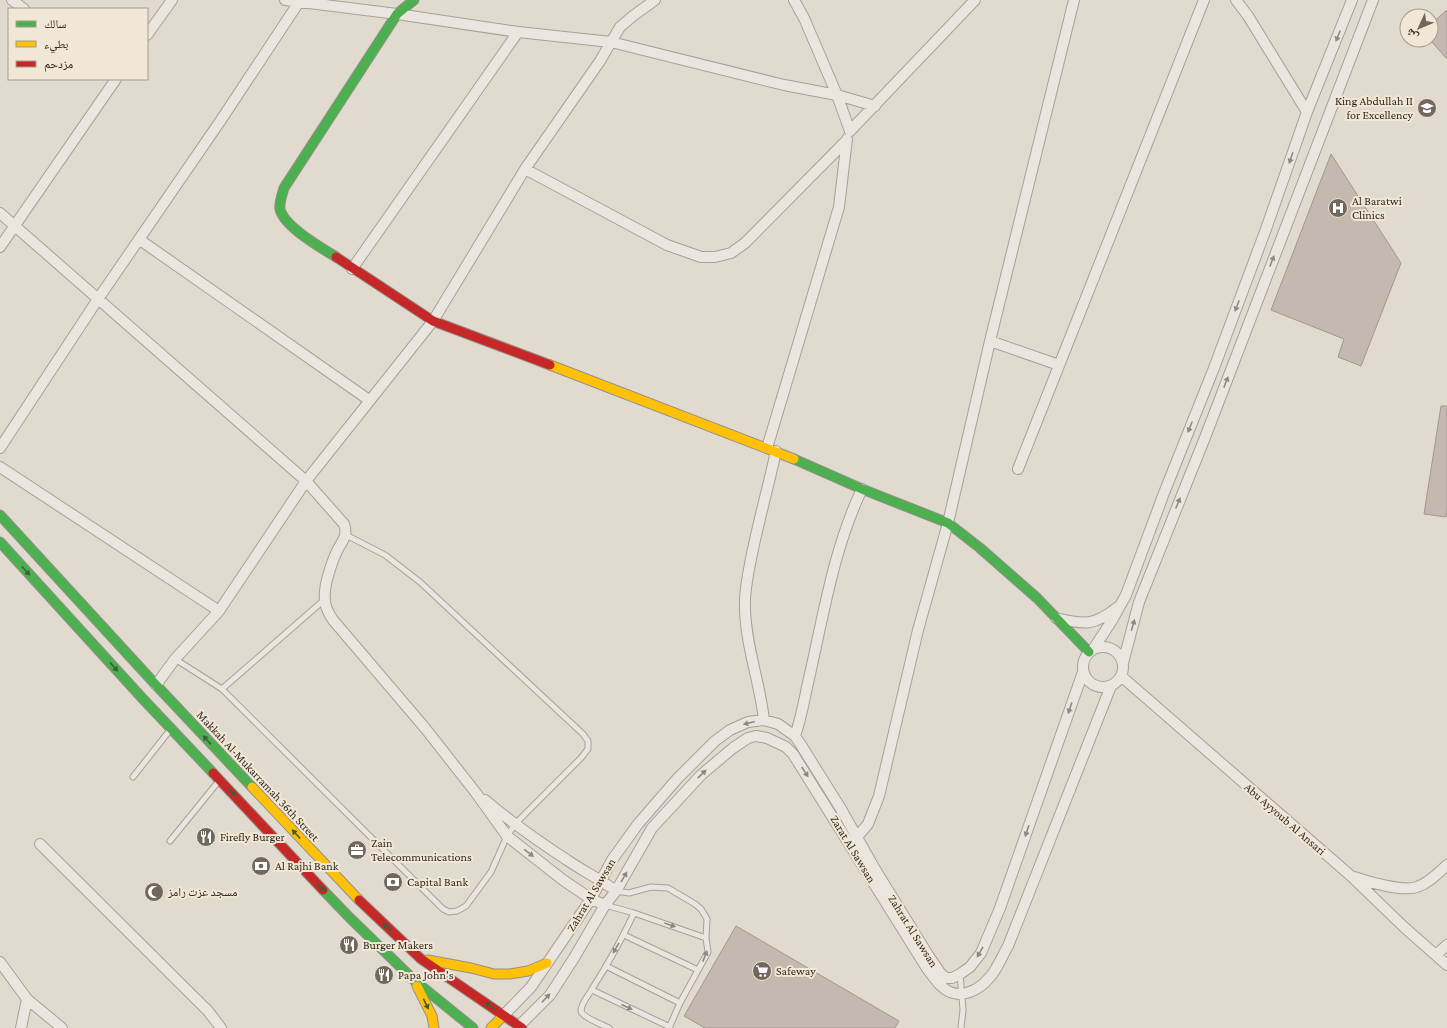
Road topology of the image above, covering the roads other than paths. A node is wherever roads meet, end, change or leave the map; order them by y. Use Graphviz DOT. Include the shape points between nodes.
graph roads {
  1 [pos="12,0"];
  2 [pos="172,0"];
  3 [pos="285,0"];
  4 [pos="414,0"];
  5 [pos="655,0"];
  6 [pos="794,0"];
  7 [pos="975,0"];
  8 [pos="1074,0"];
  9 [pos="1204,0"];
  10 [pos="1236,0"];
  11 [pos="1352,0"];
  12 [pos="1373,0"];
  13 [pos="298,2"];
  14 [pos="23,8"];
  15 [pos="397,14"];
  16 [pos="518,32"];
  17 [pos="148,35"];
  18 [pos="611,42"];
  19 [pos="115,80"];
  20 [pos="837,95"];
  21 [pos="875,106"];
  22 [pos="1307,112"];
  23 [pos="850,131"];
  24 [pos="846,141"];
  25 [pos="524,169"];
  26 [pos="0,213"];
  27 [pos="15,225"];
  28 [pos="140,240"];
  29 [pos="0,247"];
  30 [pos="352,269"];
  31 [pos="98,300"];
  32 [pos="432,321"];
  33 [pos="990,341"];
  34 [pos="1059,365"];
  35 [pos="369,400"];
  36 [pos="0,448"];
  37 [pos="771,449"];
  38 [pos="0,467"];
  39 [pos="1018,469"];
  40 [pos="306,481"];
  41 [pos="862,489"];
  42 [pos="0,515"];
  43 [pos="948,523"];
  44 [pos="346,535"];
  45 [pos="0,542"];
  46 [pos="324,600"];
  47 [pos="1122,604"];
  48 [pos="219,611"];
  49 [pos="1056,618"];
  50 [pos="1092,650"];
  51 [pos="176,659"];
  52 [pos="1123,662"];
  53 [pos="1084,672"];
  54 [pos="1121,676"];
  55 [pos="156,685"];
  56 [pos="1111,686"];
  57 [pos="222,688"];
  58 [pos="764,720"];
  59 [pos="171,728"];
  60 [pos="795,736"];
  61 [pos="133,777"];
  62 [pos="220,779"];
  63 [pos="476,793"];
  64 [pos="515,824"];
  65 [pos="507,836"];
  66 [pos="857,837"];
  67 [pos="170,841"];
  68 [pos="848,842"];
  69 [pos="40,844"];
  70 [pos="1447,865"];
  71 [pos="1351,876"];
  72 [pos="601,880"];
  73 [pos="616,891"];
  74 [pos="591,899"];
  75 [pos="605,905"];
  76 [pos="634,913"];
  77 [pos="624,935"];
  78 [pos="706,938"];
  79 [pos="1447,945"];
  80 [pos="1436,955"];
  81 [pos="421,959"];
  82 [pos="0,962"];
  83 [pos="547,963"];
  84 [pos="1447,965"];
  85 [pos="606,966"];
  86 [pos="698,970"];
  87 [pos="960,974"];
  88 [pos="415,981"];
  89 [pos="592,990"];
  90 [pos="962,994"];
  91 [pos="27,998"];
  92 [pos="680,1003"];
  93 [pos="503,1016"];
  94 [pos="520,1027"];
  95 [pos="21,1028"];
  96 [pos="62,1028"];
  97 [pos="221,1028"];
  98 [pos="434,1028"];
  99 [pos="473,1028"];
  100 [pos="491,1028"];
  101 [pos="609,1028"];
  102 [pos="670,1028"];
  103 [pos="961,1028"];
  1 -- 14 [label="street"];
  2 -- 17 [label="street"];
  3 -- 13 [label="street"];
  4 -- 15 [label="main road"];
  5 -- 18 [label="street" via="620,27"];
  6 -- 20 [label="street"];
  7 -- 21 [label="street"];
  8 -- 33 [label="street"];
  9 -- 34 [label="street"];
  10 -- 22 [label="street"];
  11 -- 22 [label="street, one-way"];
  52 -- 12 [label="street, one-way" via="1139,602"];
  13 -- 15 [label="street"];
  13 -- 28 [label="street"];
  15 -- 16 [label="street"];
  15 -- 30 [label="main road" via="284,188 280,203 284,219"];
  16 -- 18 [label="street"];
  16 -- 30 [label="street"];
  18 -- 20 [label="street" via="784,85"];
  18 -- 25 [label="street"];
  19 -- 27 [label="street"];
  20 -- 21 [label="street"];
  20 -- 23 [label="street"];
  21 -- 23 [label="street"];
  22 -- 47 [label="street, one-way" via="1214,368"];
  23 -- 24 [label="street"];
  24 -- 25 [label="street" via="745,243 731,253 715,258 701,257 667,245"];
  24 -- 37 [label="street" via="839,207"];
  25 -- 32 [label="street"];
  26 -- 27 [label="street"];
  27 -- 29 [label="street"];
  27 -- 31 [label="street"];
  28 -- 31 [label="street"];
  28 -- 35 [label="street"];
  30 -- 32 [label="main road"];
  31 -- 36 [label="street"];
  31 -- 40 [label="street"];
  32 -- 35 [label="street"];
  32 -- 37 [label="main road"];
  33 -- 34 [label="street"];
  33 -- 43 [label="street"];
  34 -- 39 [label="street"];
  35 -- 40 [label="street"];
  37 -- 41 [label="main road"];
  37 -- 58 [label="street" via="747,582 745,608 746,629"];
  38 -- 48 [label="street"];
  40 -- 44 [label="street" via="344,524"];
  40 -- 48 [label="street"];
  41 -- 43 [label="main road"];
  41 -- 60 [label="street" via="839,548"];
  42 -- 55 [label="main road, Makkah Al-Mukarramah 36th Street"];
  43 -- 49 [label="main road" via="1037,598"];
  43 -- 66 [label="street" via="918,630 879,796 868,824"];
  44 -- 46 [label="street" via="327,580"];
  44 -- 64 [label="lane" via="385,555 420,582 588,741 588,749 581,758"];
  45 -- 59 [label="main road, one-way"];
  46 -- 57 [label="lane"];
  46 -- 63 [label="street" via="333,620 425,728"];
  47 -- 49 [label="street" via="1090,623 1082,624"];
  47 -- 50 [label="street"];
  48 -- 51 [label="street"];
  49 -- 50 [label="main road"];
  50 -- 52 [label="street" via="1109,648 1120,656"];
  50 -- 53 [label="street" via="1085,658"];
  51 -- 55 [label="street"];
  51 -- 57 [label="lane"];
  52 -- 54 [label="street"];
  53 -- 56 [label="street" via="1091,683 1097,686"];
  53 -- 87 [label="street, one-way" via="1000,908 981,953 970,967"];
  54 -- 56 [label="street"];
  54 -- 71 [label="street, Abu Ayyoub Al Ansari"];
  81 -- 55 [label="main road, Makkah Al-Mukarramah 36th Street, one-way" via="366,908"];
  56 -- 90 [label="street" via="1008,946 989,978 973,991"];
  57 -- 65 [label="lane" via="443,909 449,912 457,911 466,906 490,872"];
  58 -- 60 [label="street, Zahrat Al Sawsan" via="778,724"];
  58 -- 72 [label="street, Zahrat Al Sawsan, one-way" via="748,722 730,730 715,741 638,824"];
  59 -- 61 [label="lane"];
  59 -- 62 [label="main road"];
  60 -- 66 [label="street, Zahrat Al Sawsan"];
  62 -- 67 [label="lane"];
  62 -- 88 [label="main road, one-way" via="350,918"];
  63 -- 64 [label="street"];
  63 -- 65 [label="street"];
  64 -- 65 [label="lane"];
  64 -- 72 [label="street" via="568,861"];
  65 -- 74 [label="street, one-way"];
  66 -- 68 [label="street"];
  66 -- 87 [label="street, Zahrat Al Sawsan" via="941,974 946,978 952,978"];
  73 -- 68 [label="street, Zarat Al Sawsan, one-way" via="652,828 701,775 732,748 756,736 777,742 793,754"];
  68 -- 90 [label="street, Zarat Al Sawsan" via="932,975 950,992"];
  69 -- 97 [label="street" via="208,1010"];
  70 -- 71 [label="street" via="1429,881 1416,888 1387,886"];
  71 -- 80 [label="street, Abu Ayyoub Al Ansari"];
  72 -- 73 [label="street"];
  72 -- 74 [label="street, Zahrat Al Sawsan"];
  73 -- 75 [label="street, Zarat Al Sawsan"];
  73 -- 78 [label="lane" via="629,893 652,887 668,888 702,909 707,919"];
  74 -- 75 [label="street"];
  74 -- 83 [label="street, Zahrat Al Sawsan"];
  75 -- 76 [label="lane"];
  94 -- 75 [label="street, Zarat Al Sawsan, one-way" via="550,994"];
  76 -- 77 [label="lane"];
  76 -- 78 [label="lane, one-way"];
  77 -- 85 [label="lane, one-way"];
  77 -- 86 [label="lane"];
  86 -- 78 [label="lane, one-way" via="708,952"];
  79 -- 80 [label="street"];
  80 -- 84 [label="street, Abu Ayyoub Al Ansari"];
  81 -- 83 [label="main road" via="494,974 528,971"];
  93 -- 81 [label="main road, Makkah Al-Mukarramah 36th Street, one-way"];
  82 -- 91 [label="street"];
  83 -- 93 [label="street, Zahrat Al Sawsan" via="531,987"];
  85 -- 89 [label="lane"];
  85 -- 92 [label="lane"];
  86 -- 92 [label="lane"];
  87 -- 90 [label="lane"];
  88 -- 98 [label="main road, one-way" via="432,1016"];
  88 -- 99 [label="main road"];
  89 -- 101 [label="lane" via="581,1012"];
  89 -- 102 [label="lane, one-way"];
  90 -- 103 [label="lane"];
  91 -- 95 [label="street"];
  91 -- 96 [label="street"];
  92 -- 102 [label="lane"];
  93 -- 94 [label="main road, Makkah Al-Mukarramah 36th Street"];
  93 -- 100 [label="main road"];
}
